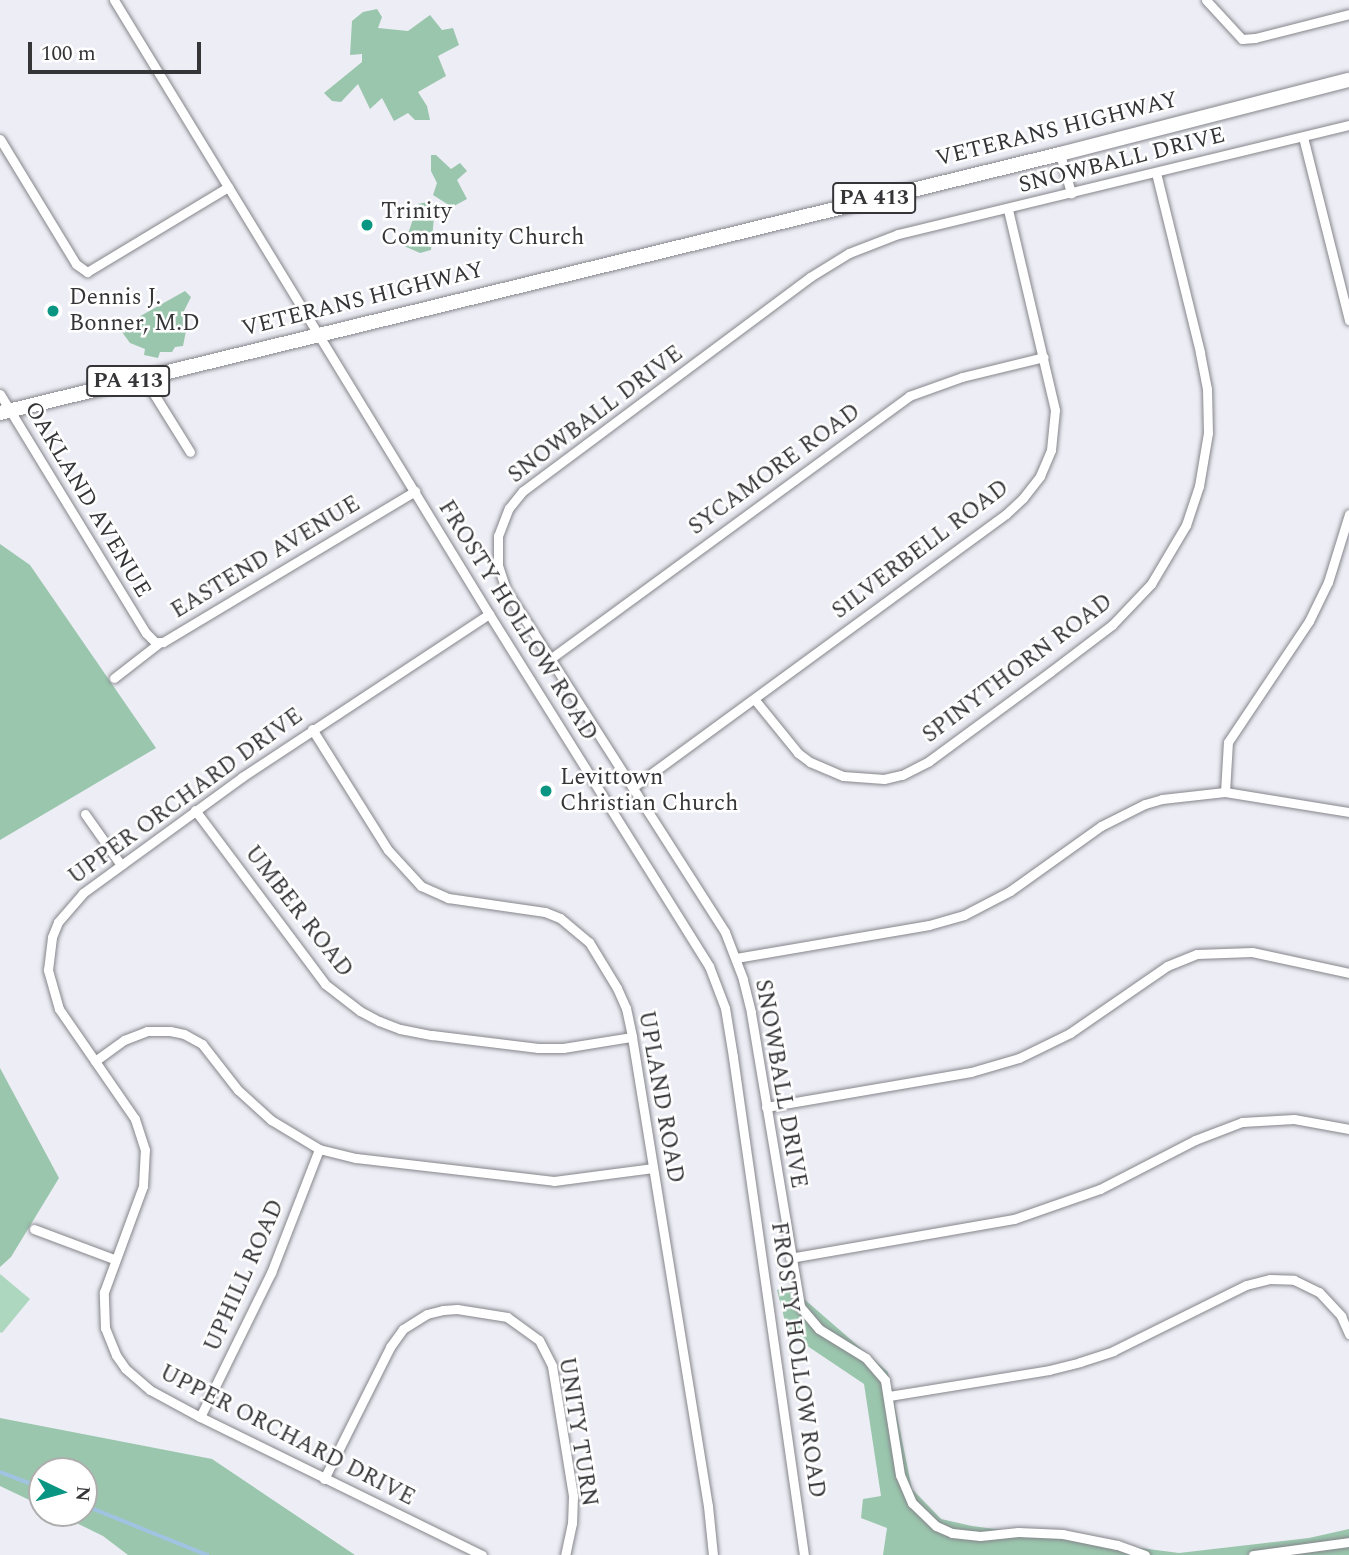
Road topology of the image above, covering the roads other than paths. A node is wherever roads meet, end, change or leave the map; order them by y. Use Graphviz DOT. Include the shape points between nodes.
graph roads {
  1 [pos="114,0"];
  2 [pos="1206,0"];
  3 [pos="1349,14"];
  4 [pos="1349,80"];
  5 [pos="1349,125"];
  6 [pos="1303,137"];
  7 [pos="0,139"];
  8 [pos="1060,154"];
  9 [pos="1156,173"];
  10 [pos="228,187"];
  11 [pos="1071,193"];
  12 [pos="1008,209"];
  13 [pos="1349,320"];
  14 [pos="319,335"];
  15 [pos="1044,357"];
  16 [pos="144,378"];
  17 [pos="0,394"];
  18 [pos="5,412"];
  19 [pos="190,452"];
  20 [pos="415,491"];
  21 [pos="1349,514"];
  22 [pos="489,614"];
  23 [pos="141,625"];
  24 [pos="159,643"];
  25 [pos="550,659"];
  26 [pos="114,678"];
  27 [pos="755,700"];
  28 [pos="312,729"];
  29 [pos="633,787"];
  30 [pos="1225,792"];
  31 [pos="195,810"];
  32 [pos="1349,812"];
  33 [pos="85,814"];
  34 [pos="121,865"];
  35 [pos="736,958"];
  36 [pos="1349,973"];
  37 [pos="632,1037"];
  38 [pos="95,1061"];
  39 [pos="766,1107"];
  40 [pos="1349,1129"];
  41 [pos="319,1149"];
  42 [pos="653,1168"];
  43 [pos="34,1229"];
  44 [pos="790,1258"];
  45 [pos="114,1259"];
  46 [pos="1349,1334"];
  47 [pos="889,1396"];
  48 [pos="200,1417"];
  49 [pos="324,1479"];
  50 [pos="1349,1542"];
  51 [pos="481,1555"];
  52 [pos="565,1555"];
  53 [pos="713,1555"];
  54 [pos="804,1555"];
  55 [pos="1145,1555"];
  56 [pos="1253,1555"];
  1 -- 10 [label="street, FROSTY HOLLOW ROAD"];
  2 -- 3 [label="street" via="1242,38"];
  4 -- 8 [label="main road, VETERANS HIGHWAY / PA 413"];
  5 -- 6 [label="street, SNOWBALL DRIVE"];
  6 -- 9 [label="street, SNOWBALL DRIVE"];
  6 -- 13 [label="street"];
  7 -- 10 [label="street" via="76,264 87,272"];
  8 -- 11 [label="street"];
  8 -- 14 [label="main road, VETERANS HIGHWAY / PA 413"];
  9 -- 11 [label="street, SNOWBALL DRIVE"];
  9 -- 27 [label="street, SPINYTHORN ROAD" via="1200,352 1208,433 1199,486 1186,524 1151,584 1112,625 929,761 902,775 884,779 843,776 810,762"];
  10 -- 14 [label="street, FROSTY HOLLOW ROAD"];
  11 -- 12 [label="street, SNOWBALL DRIVE"];
  12 -- 15 [label="street, SILVERBELL ROAD"];
  12 -- 25 [label="street, SNOWBALL DRIVE" via="898,234 849,253 810,277 523,491 501,526 498,566 506,590"];
  14 -- 16 [label="main road, VETERANS HIGHWAY / PA 413"];
  14 -- 20 [label="street, FROSTY HOLLOW ROAD"];
  15 -- 25 [label="street, SYCAMORE ROAD" via="962,377 909,396"];
  15 -- 27 [label="street, SILVERBELL ROAD" via="1056,426 1046,463 1023,498"];
  16 -- 18 [label="main road, VETERANS HIGHWAY / PA 413"];
  16 -- 19 [label="street"];
  17 -- 18 [label="street, OAKLAND AVENUE"];
  18 -- 23 [label="street, OAKLAND AVENUE"];
  20 -- 22 [label="street, FROSTY HOLLOW ROAD"];
  20 -- 24 [label="street, EASTEND AVENUE"];
  21 -- 30 [label="street" via="1328,582 1310,621 1228,742"];
  22 -- 28 [label="street, UPPER ORCHARD DRIVE"];
  22 -- 54 [label="street, FROSTY HOLLOW ROAD" via="694,939 717,984 733,1056"];
  23 -- 24 [label="street, EASTEND AVENUE"];
  24 -- 26 [label="street"];
  25 -- 29 [label="street, SNOWBALL DRIVE"];
  27 -- 29 [label="street, SILVERBELL ROAD"];
  28 -- 31 [label="street, UPPER ORCHARD DRIVE"];
  28 -- 37 [label="street, UPLAND ROAD" via="388,850 421,886 448,898 545,912 579,931 617,988"];
  29 -- 35 [label="street, SNOWBALL DRIVE" via="712,909"];
  30 -- 32 [label="street"];
  30 -- 35 [label="street" via="1174,796 1123,813 1010,891 947,921"];
  31 -- 34 [label="street, UPPER ORCHARD DRIVE"];
  31 -- 37 [label="street, UMBER ROAD" via="326,985 360,1011 400,1029 538,1048"];
  33 -- 34 [label="street"];
  34 -- 38 [label="street, UPPER ORCHARD DRIVE" via="65,912 48,957 59,1009"];
  35 -- 39 [label="street, SNOWBALL DRIVE" via="751,1012"];
  36 -- 39 [label="street" via="1252,952 1197,954 1167,966 1070,1033 1019,1058 971,1072"];
  37 -- 42 [label="street, UPLAND ROAD"];
  38 -- 41 [label="street" via="124,1040 147,1031 184,1034 202,1044 258,1109"];
  38 -- 45 [label="street, UPPER ORCHARD DRIVE" via="135,1119 145,1150 142,1186"];
  39 -- 44 [label="street, SNOWBALL DRIVE"];
  40 -- 44 [label="street" via="1294,1119 1242,1122 1195,1140 1100,1189 1038,1212 984,1227"];
  41 -- 42 [label="street" via="356,1158 554,1181"];
  41 -- 48 [label="street, UPHILL ROAD" via="271,1273"];
  42 -- 53 [label="street, UPLAND ROAD"];
  43 -- 45 [label="street"];
  44 -- 47 [label="street, SNOWBALL DRIVE" via="800,1306 808,1319 879,1371"];
  45 -- 48 [label="street, UPPER ORCHARD DRIVE" via="103,1311 116,1355 150,1390"];
  46 -- 47 [label="street" via="1341,1316 1319,1292 1294,1280 1270,1279 1246,1285 1125,1346 1080,1362"];
  47 -- 55 [label="street, SNOWBALL DRIVE" via="905,1492 936,1526 963,1535 1063,1534"];
  48 -- 49 [label="street, UPPER ORCHARD DRIVE"];
  49 -- 51 [label="street, UPPER ORCHARD DRIVE"];
  49 -- 52 [label="street, UNITY TURN" via="403,1329 443,1310 507,1317 539,1340 552,1366 573,1496"];
  50 -- 56 [label="street"];
}
